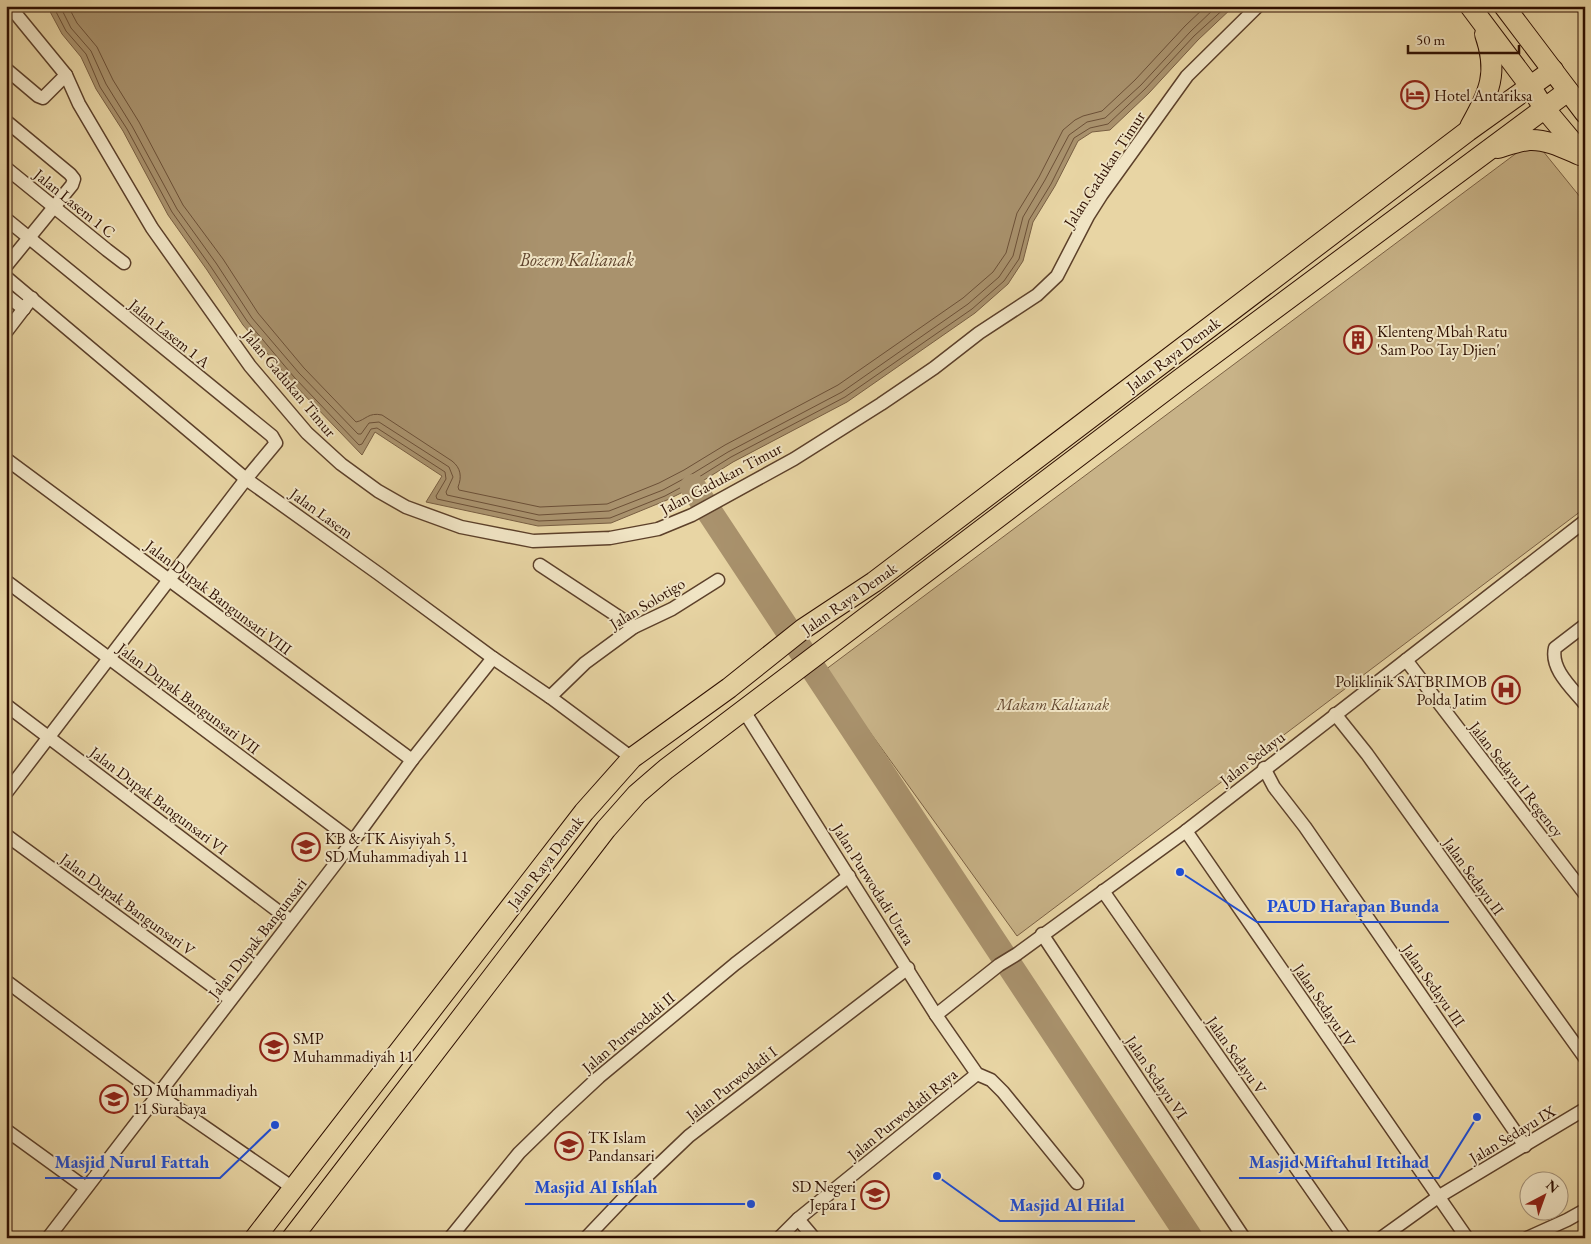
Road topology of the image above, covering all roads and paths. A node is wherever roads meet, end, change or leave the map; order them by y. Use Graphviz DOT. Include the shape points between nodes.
graph roads {
  1 [pos="1258,6"];
  2 [pos="1470,6"];
  3 [pos="1504,6"];
  4 [pos="16,14"];
  5 [pos="1482,23"];
  6 [pos="6,69"];
  7 [pos="1553,70"];
  8 [pos="66,75"];
  9 [pos="1530,86"];
  10 [pos="1568,91"];
  11 [pos="1544,108"];
  12 [pos="1585,113"];
  13 [pos="6,120"];
  14 [pos="1468,131"];
  15 [pos="1486,151"];
  16 [pos="1584,157"];
  17 [pos="6,168"];
  18 [pos="53,206"];
  19 [pos="6,220"];
  20 [pos="29,238"];
  21 [pos="124,263"];
  22 [pos="6,266"];
  23 [pos="6,277"];
  24 [pos="6,295"];
  25 [pos="28,304"];
  26 [pos="6,332"];
  27 [pos="6,459"];
  28 [pos="246,479"];
  29 [pos="1585,521"];
  30 [pos="903,560"];
  31 [pos="540,564"];
  32 [pos="886,572"];
  33 [pos="918,579"];
  34 [pos="169,580"];
  35 [pos="718,580"];
  36 [pos="6,581"];
  37 [pos="900,592"];
  38 [pos="1585,625"];
  39 [pos="634,627"];
  40 [pos="110,658"];
  41 [pos="493,658"];
  42 [pos="1406,660"];
  43 [pos="550,696"];
  44 [pos="1585,704"];
  45 [pos="6,705"];
  46 [pos="744,712"];
  47 [pos="1335,714"];
  48 [pos="50,737"];
  49 [pos="632,758"];
  50 [pos="412,760"];
  51 [pos="1264,768"];
  52 [pos="6,793"];
  53 [pos="1186,831"];
  54 [pos="6,835"];
  55 [pos="353,841"];
  56 [pos="849,876"];
  57 [pos="1103,891"];
  58 [pos="1585,894"];
  59 [pos="291,921"];
  60 [pos="1042,934"];
  61 [pos="908,968"];
  62 [pos="6,981"];
  63 [pos="230,1000"];
  64 [pos="936,1015"];
  65 [pos="1585,1058"];
  66 [pos="977,1074"];
  67 [pos="157,1094"];
  68 [pos="1585,1109"];
  69 [pos="6,1130"];
  70 [pos="1525,1146"];
  71 [pos="1077,1184"];
  72 [pos="86,1188"];
  73 [pos="293,1188"];
  74 [pos="1438,1197"];
  75 [pos="1585,1210"];
  76 [pos="798,1219"];
  77 [pos="48,1238"];
  78 [pos="255,1238"];
  79 [pos="292,1238"];
  80 [pos="450,1238"];
  81 [pos="586,1238"];
  82 [pos="779,1238"];
  83 [pos="814,1238"];
  84 [pos="1244,1238"];
  85 [pos="1346,1238"];
  86 [pos="1381,1238"];
  87 [pos="1467,1238"];
  88 [pos="1527,1238"];
  1 -- 8 [label="street, Jalan Gadukan Timur" via="1182,84 1102,194 1057,276 1046,287 882,404 794,459 692,515 658,529 610,538 533,541 461,527 406,507 341,464 307,433 250,366 152,228"];
  2 -- 5 [label="highway"];
  3 -- 7 [label="highway"];
  4 -- 8 [label="street, Jalan Gadukan Timur"];
  5 -- 9 [label="highway"];
  5 -- 14 [label="highway" via="1492,55 1492,74"];
  6 -- 8 [label="street" via="43,98"];
  7 -- 9 [label="highway, Jalan Raya Demak"];
  7 -- 10 [label="highway"];
  9 -- 11 [label="highway"];
  9 -- 14 [label="highway, Jalan Raya Demak"];
  10 -- 11 [label="highway, Jalan Raya Demak"];
  10 -- 12 [label="highway"];
  11 -- 15 [label="highway, Jalan Raya Demak"];
  11 -- 16 [label="highway"];
  13 -- 18 [label="street" via="74,179"];
  14 -- 30 [label="highway, Jalan Raya Demak"];
  15 -- 16 [label="highway" via="1537,140"];
  15 -- 33 [label="highway, Jalan Raya Demak"];
  17 -- 18 [label="street, Jalan Lasem 1 C"];
  18 -- 20 [label="street"];
  18 -- 21 [label="street, Jalan Lasem 1 C"];
  19 -- 20 [label="street, Jalan Lasem 1 A"];
  20 -- 22 [label="street"];
  20 -- 28 [label="street, Jalan Lasem 1 A" via="272,436 276,446"];
  23 -- 25 [label="street, Jalan Lasem"];
  24 -- 25 [label="street"];
  25 -- 26 [label="street"];
  25 -- 28 [label="street, Jalan Lasem"];
  27 -- 34 [label="street, Jalan Dupak Bangunsari VIII"];
  28 -- 34 [label="street"];
  28 -- 41 [label="street, Jalan Lasem"];
  29 -- 42 [label="street, Jalan Sedayu"];
  30 -- 32 [label="highway, Jalan Raya Demak"];
  30 -- 33 [label="highway" via="906,572"];
  31 -- 39 [label="street"];
  32 -- 37 [label="highway" via="898,579"];
  32 -- 49 [label="highway, Jalan Raya Demak" via="775,650 729,688"];
  33 -- 37 [label="highway, Jalan Raya Demak"];
  34 -- 40 [label="street"];
  34 -- 50 [label="street, Jalan Dupak Bangunsari VIII"];
  35 -- 39 [label="street, Jalan Solotigo" via="672,609"];
  36 -- 40 [label="street, Jalan Dupak Bangunsari VII"];
  37 -- 46 [label="highway, Jalan Raya Demak"];
  38 -- 44 [label="street" via="1555,648 1553,657"];
  39 -- 43 [label="street, Jalan Solotigo" via="584,663"];
  40 -- 48 [label="street"];
  40 -- 55 [label="street, Jalan Dupak Bangunsari VII"];
  41 -- 43 [label="street, Jalan Lasem"];
  41 -- 50 [label="street, Jalan Dupak Bangunsari"];
  42 -- 47 [label="street, Jalan Sedayu"];
  42 -- 58 [label="street, Jalan Sedayu I Regency"];
  43 -- 49 [label="street, Jalan Lasem"];
  45 -- 48 [label="street, Jalan Dupak Bangunsari VI"];
  46 -- 56 [label="street, Jalan Purwodadi Utara"];
  46 -- 79 [label="highway, Jalan Raya Demak" via="637,794 606,829"];
  47 -- 51 [label="street, Jalan Sedayu"];
  47 -- 65 [label="street, Jalan Sedayu II"];
  48 -- 52 [label="street"];
  48 -- 59 [label="street, Jalan Dupak Bangunsari VI"];
  49 -- 73 [label="highway, Jalan Raya Demak" via="584,812"];
  50 -- 55 [label="street, Jalan Dupak Bangunsari"];
  51 -- 53 [label="street, Jalan Sedayu"];
  51 -- 70 [label="street, Jalan Sedayu III" via="1274,787 1305,826"];
  53 -- 57 [label="street, Jalan Sedayu"];
  53 -- 74 [label="street, Jalan Sedayu IV"];
  54 -- 63 [label="street, Jalan Dupak Bangunsari V"];
  55 -- 59 [label="street, Jalan Dupak Bangunsari"];
  56 -- 61 [label="street, Jalan Purwodadi Utara"];
  56 -- 80 [label="street, Jalan Purwodadi II" via="735,964 556,1116 519,1154"];
  57 -- 60 [label="street, Jalan Sedayu"];
  57 -- 85 [label="street, Jalan Sedayu V"];
  59 -- 63 [label="street, Jalan Dupak Bangunsari"];
  60 -- 64 [label="street, Jalan Sedayu"];
  60 -- 84 [label="street, Jalan Sedayu VI"];
  61 -- 64 [label="street, Jalan Purwodadi Utara"];
  61 -- 81 [label="street, Jalan Purwodadi I" via="689,1136"];
  62 -- 67 [label="street"];
  63 -- 67 [label="street, Jalan Dupak Bangunsari"];
  64 -- 66 [label="street, Jalan Purwodadi Utara"];
  66 -- 71 [label="street" via="991,1080 1004,1092"];
  66 -- 76 [label="street, Jalan Purwodadi Raya"];
  67 -- 72 [label="street, Jalan Dupak Bangunsari"];
  67 -- 73 [label="street"];
  68 -- 70 [label="street, Jalan Sedayu IX"];
  69 -- 72 [label="street"];
  70 -- 74 [label="street, Jalan Sedayu IX"];
  72 -- 77 [label="street, Jalan Dupak Bangunsari"];
  73 -- 78 [label="highway, Jalan Raya Demak"];
  74 -- 86 [label="street, Jalan Sedayu IX"];
  74 -- 87 [label="street, Jalan Sedayu IV"];
  75 -- 88 [label="street"];
  76 -- 82 [label="street, Jalan Purwodadi Raya"];
  76 -- 83 [label="street"];
}
